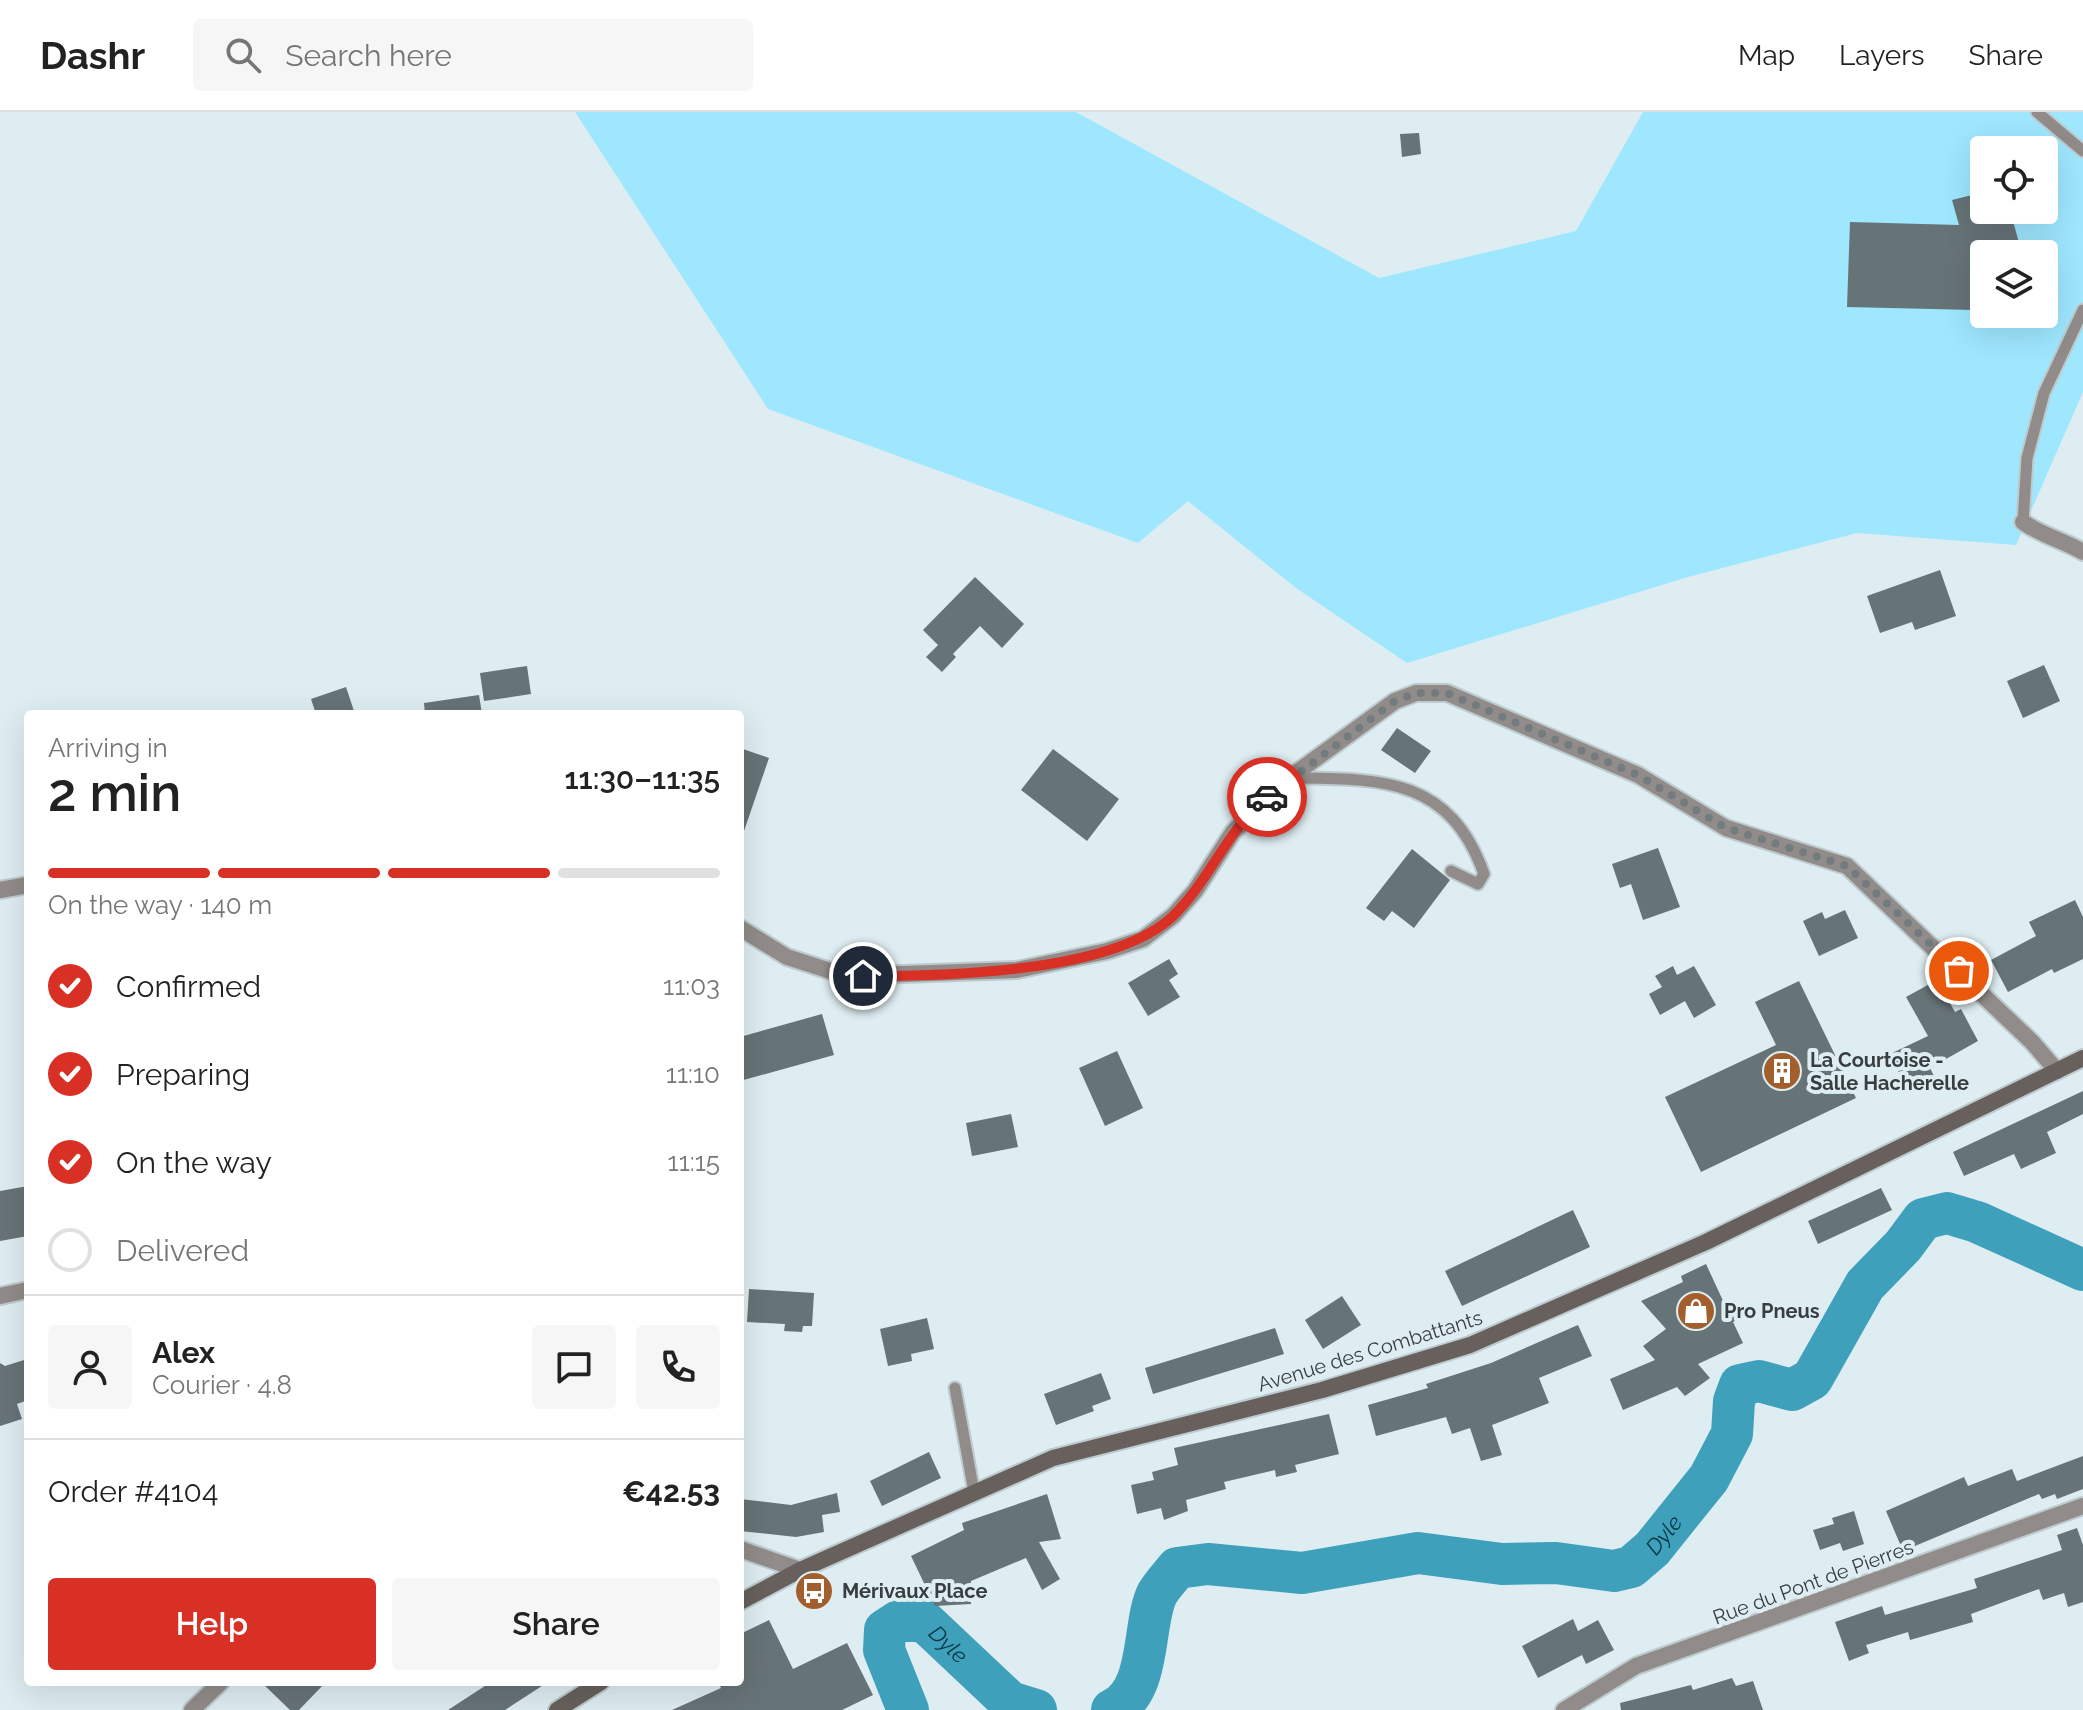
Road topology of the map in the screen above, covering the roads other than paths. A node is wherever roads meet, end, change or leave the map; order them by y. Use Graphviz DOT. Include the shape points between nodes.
graph roads {
  1 [pos="2037,112"];
  2 [pos="2083,151"];
  3 [pos="2083,310"];
  4 [pos="2023,522"];
  5 [pos="2083,552"];
  6 [pos="1289,778"];
  7 [pos="1451,871"];
  8 [pos="24,886"];
  9 [pos="0,890"];
  10 [pos="744,930"];
  11 [pos="2083,1058"];
  12 [pos="2057,1071"];
  13 [pos="24,1291"];
  14 [pos="0,1296"];
  15 [pos="955,1388"];
  16 [pos="974,1492"];
  17 [pos="2083,1506"];
  18 [pos="744,1550"];
  19 [pos="800,1570"];
  20 [pos="744,1600"];
  21 [pos="217,1686"];
  22 [pos="595,1686"];
  23 [pos="192,1710"];
  24 [pos="557,1710"];
  25 [pos="1564,1710"];
  1 -- 2 [label="lane"];
  3 -- 4 [label="lane" via="2044,393 2027,458"];
  4 -- 5 [label="street"];
  6 -- 7 [label="lane" via="1371,779 1439,805 1473,842 1484,874 1478,884"];
  6 -- 10 [label="street" via="1233,832 1173,916 1143,939 1107,951 1017,970 846,976 787,957"];
  6 -- 12 [label="street" via="1395,701 1432,691 1476,704 1638,775 1726,828 1847,866"];
  8 -- 9 [label="street"];
  11 -- 12 [label="main road, Avenue des Combattants"];
  12 -- 16 [label="main road, Avenue des Combattants" via="1706,1242 1470,1345 1322,1390 1053,1458"];
  13 -- 14 [label="street"];
  15 -- 16 [label="lane"];
  16 -- 19 [label="main road, Avenue des Combattants"];
  17 -- 25 [label="street, Rue du Pont de Pierres" via="1636,1666"];
  18 -- 19 [label="street"];
  19 -- 20 [label="main road, Avenue des Combattants"];
  21 -- 23 [label="street"];
  22 -- 24 [label="main road"];
}
